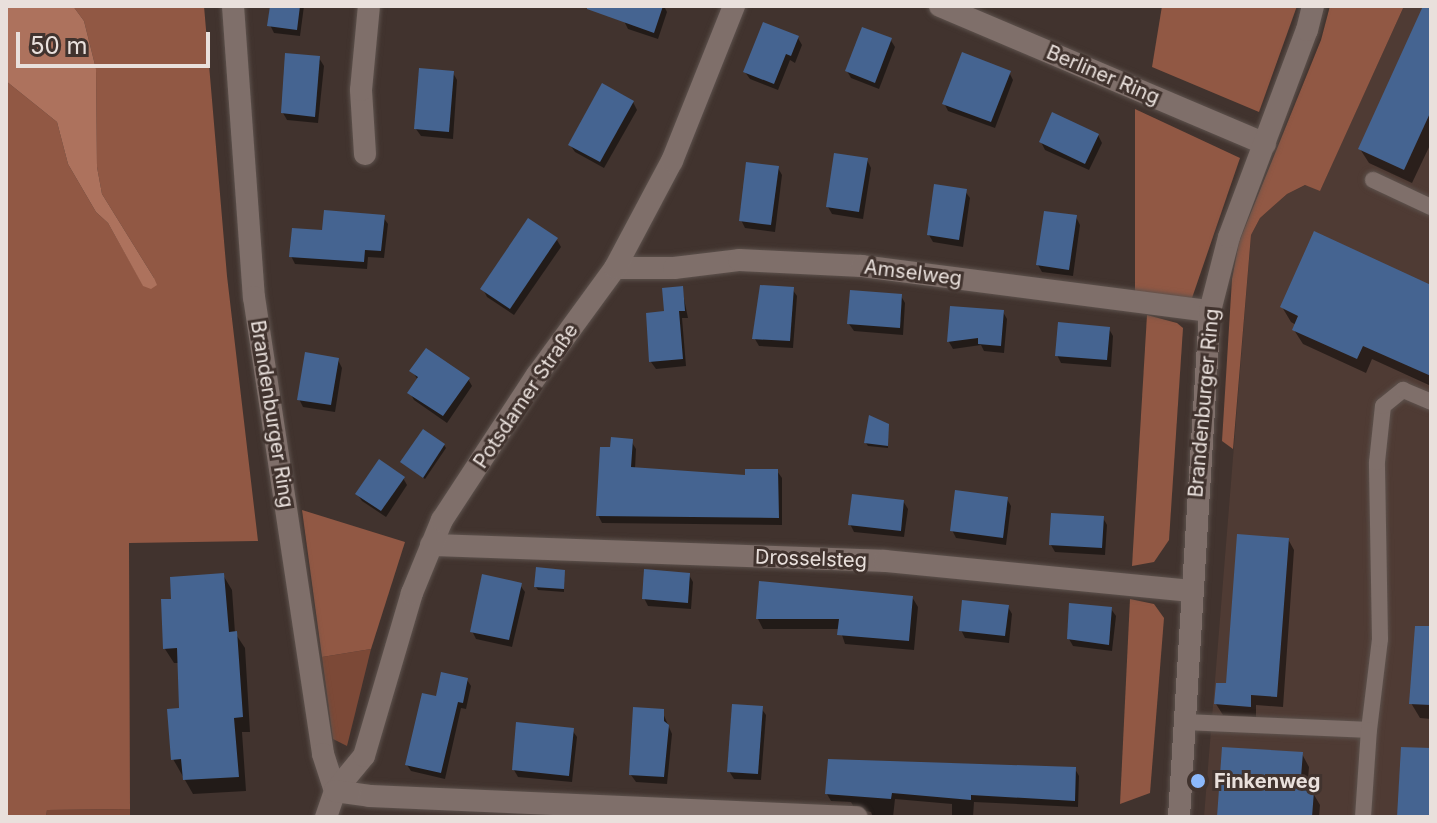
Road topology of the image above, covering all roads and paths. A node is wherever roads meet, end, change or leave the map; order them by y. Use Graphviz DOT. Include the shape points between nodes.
graph roads {
  1 [pos="233,6"];
  2 [pos="369,6"];
  3 [pos="734,6"];
  4 [pos="940,6"];
  5 [pos="1313,6"];
  6 [pos="1265,144"];
  7 [pos="365,154"];
  8 [pos="1373,180"];
  9 [pos="1431,207"];
  10 [pos="615,268"];
  11 [pos="1210,311"];
  12 [pos="1431,402"];
  13 [pos="431,545"];
  14 [pos="1191,591"];
  15 [pos="1186,722"];
  16 [pos="1369,730"];
  17 [pos="335,791"];
  18 [pos="326,817"];
  19 [pos="857,817"];
  20 [pos="1179,817"];
  21 [pos="1363,817"];
  1 -- 17 [label="street, Brandenburger Ring" via="254,297 323,754"];
  2 -- 7 [label="street" via="361,90"];
  3 -- 10 [label="street, Potsdamer Straße" via="672,161"];
  4 -- 6 [label="street, Berliner Ring"];
  5 -- 6 [label="street, Brandenburger Ring"];
  6 -- 11 [label="street, Brandenburger Ring" via="1229,237"];
  8 -- 9 [label="lane"];
  10 -- 11 [label="street, Amselweg" via="739,260 862,266"];
  10 -- 13 [label="street, Potsdamer Straße" via="537,375"];
  11 -- 14 [label="street, Brandenburger Ring"];
  12 -- 16 [label="lane" via="1403,390 1383,406 1377,462 1380,639"];
  13 -- 14 [label="street, Drosselsteg" via="885,561"];
  13 -- 17 [label="street, Potsdamer Straße" via="364,756"];
  14 -- 15 [label="street, Brandenburger Ring"];
  15 -- 16 [label="lane"];
  15 -- 20 [label="street, Brandenburger Ring"];
  16 -- 21 [label="lane"];
  17 -- 18 [label="street"];
  17 -- 19 [label="street"];
}
